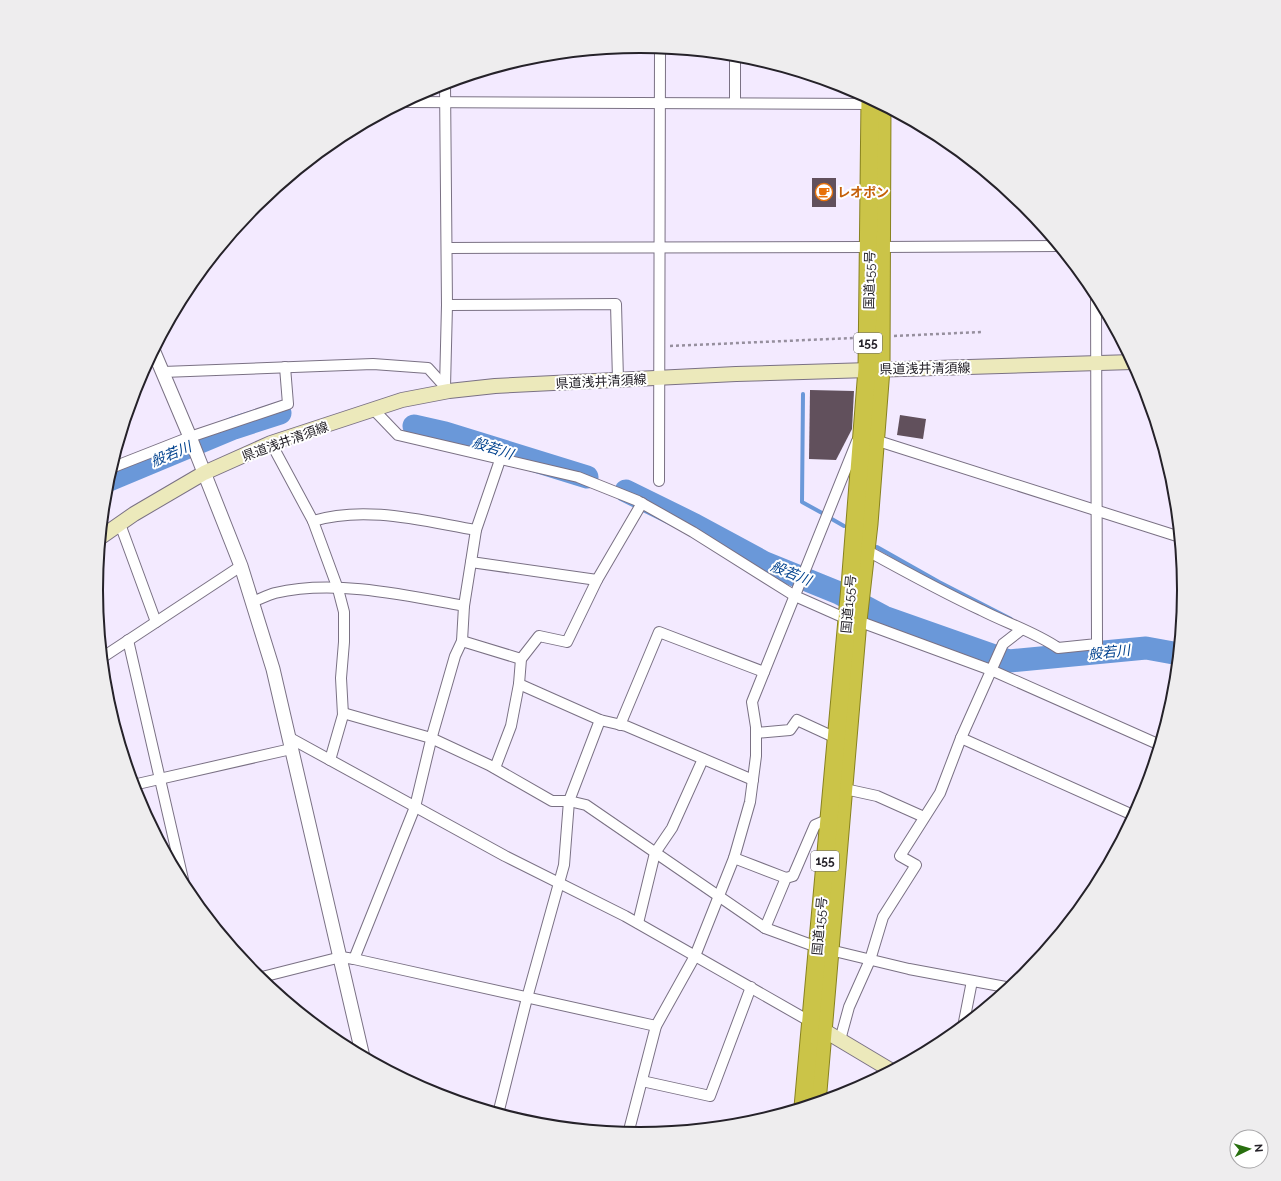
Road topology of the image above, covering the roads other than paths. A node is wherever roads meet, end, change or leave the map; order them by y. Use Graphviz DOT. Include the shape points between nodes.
graph roads {
  1 [pos="660,54"];
  2 [pos="735,62"];
  3 [pos="445,90"];
  4 [pos="417,102"];
  5 [pos="445,102"];
  6 [pos="660,103"];
  7 [pos="735,103"];
  8 [pos="867,103"];
  9 [pos="874,106"];
  10 [pos="659,246"];
  11 [pos="1053,246"];
  12 [pos="876,247"];
  13 [pos="447,248"];
  14 [pos="447,305"];
  15 [pos="1096,306"];
  16 [pos="155,360"];
  17 [pos="1127,362"];
  18 [pos="1095,364"];
  19 [pos="285,367"];
  20 [pos="874,369"];
  21 [pos="163,372"];
  22 [pos="660,378"];
  23 [pos="618,380"];
  24 [pos="447,389"];
  25 [pos="374,410"];
  26 [pos="190,437"];
  27 [pos="868,439"];
  28 [pos="271,443"];
  29 [pos="500,460"];
  30 [pos="118,466"];
  31 [pos="204,473"];
  32 [pos="659,481"];
  33 [pos="642,503"];
  34 [pos="1096,511"];
  35 [pos="313,521"];
  36 [pos="120,524"];
  37 [pos="476,530"];
  38 [pos="106,533"];
  39 [pos="1175,536"];
  40 [pos="866,550"];
  41 [pos="471,562"];
  42 [pos="241,566"];
  43 [pos="597,580"];
  44 [pos="856,588"];
  45 [pos="338,589"];
  46 [pos="796,594"];
  47 [pos="252,602"];
  48 [pos="464,606"];
  49 [pos="853,618"];
  50 [pos="156,622"];
  51 [pos="1021,630"];
  52 [pos="128,640"];
  53 [pos="462,641"];
  54 [pos="107,654"];
  55 [pos="521,659"];
  56 [pos="992,667"];
  57 [pos="764,672"];
  58 [pos="519,684"];
  59 [pos="343,714"];
  60 [pos="600,720"];
  61 [pos="620,725"];
  62 [pos="756,733"];
  63 [pos="431,738"];
  64 [pos="836,738"];
  65 [pos="961,738"];
  66 [pos="290,743"];
  67 [pos="1156,743"];
  68 [pos="702,759"];
  69 [pos="330,760"];
  70 [pos="496,768"];
  71 [pos="160,779"];
  72 [pos="753,780"];
  73 [pos="139,784"];
  74 [pos="845,789"];
  75 [pos="569,801"];
  76 [pos="415,807"];
  77 [pos="1129,813"];
  78 [pos="924,817"];
  79 [pos="829,819"];
  80 [pos="655,853"];
  81 [pos="734,858"];
  82 [pos="180,867"];
  83 [pos="786,878"];
  84 [pos="560,884"];
  85 [pos="719,897"];
  86 [pos="638,923"];
  87 [pos="765,928"];
  88 [pos="823,948"];
  89 [pos="695,956"];
  90 [pos="341,957"];
  91 [pos="354,959"];
  92 [pos="870,960"];
  93 [pos="266,976"];
  94 [pos="972,980"];
  95 [pos="1004,987"];
  96 [pos="751,988"];
  97 [pos="527,998"];
  98 [pos="964,1019"];
  99 [pos="656,1026"];
  100 [pos="817,1026"];
  101 [pos="840,1040"];
  102 [pos="362,1049"];
  103 [pos="887,1068"];
  104 [pos="642,1081"];
  105 [pos="817,1098"];
  106 [pos="804,1102"];
  107 [pos="499,1109"];
  108 [pos="630,1128"];
  1 -- 6 [label="street"];
  2 -- 7 [label="street"];
  3 -- 5 [label="street"];
  4 -- 5 [label="street"];
  5 -- 6 [label="street"];
  5 -- 13 [label="street"];
  6 -- 7 [label="street"];
  6 -- 10 [label="street"];
  7 -- 8 [label="street"];
  9 -- 12 [label="highway, 国道155号 / 155"];
  10 -- 12 [label="street"];
  10 -- 13 [label="street"];
  10 -- 22 [label="street"];
  11 -- 12 [label="street"];
  12 -- 20 [label="highway, 国道155号 / 155"];
  13 -- 14 [label="street"];
  14 -- 23 [label="street" via="616,304"];
  14 -- 24 [label="street"];
  15 -- 18 [label="street"];
  16 -- 21 [label="street"];
  17 -- 18 [label="main road, 県道浅井清須線"];
  18 -- 20 [label="main road, 県道浅井清須線"];
  18 -- 34 [label="street"];
  19 -- 21 [label="street"];
  19 -- 24 [label="street" via="373,364 428,368"];
  19 -- 26 [label="street" via="288,404"];
  20 -- 22 [label="main road, 県道浅井清須線"];
  20 -- 27 [label="highway, 国道155号 / 155"];
  21 -- 26 [label="street"];
  22 -- 23 [label="main road, 県道浅井清須線"];
  22 -- 32 [label="street"];
  23 -- 24 [label="main road, 県道浅井清須線"];
  24 -- 25 [label="main road, 県道浅井清須線"];
  25 -- 28 [label="main road, 県道浅井清須線"];
  25 -- 29 [label="street" via="398,435"];
  26 -- 30 [label="street"];
  26 -- 31 [label="street"];
  27 -- 34 [label="street"];
  27 -- 40 [label="highway, 国道155号 / 155"];
  27 -- 44 [label="highway, 国道155号 / 155"];
  27 -- 46 [label="street" via="857,441"];
  28 -- 31 [label="main road, 県道浅井清須線"];
  28 -- 35 [label="street"];
  29 -- 33 [label="street" via="578,477"];
  29 -- 37 [label="street"];
  31 -- 36 [label="main road, 県道浅井清須線"];
  31 -- 42 [label="street"];
  33 -- 43 [label="street"];
  33 -- 46 [label="street"];
  34 -- 39 [label="street"];
  34 -- 51 [label="street" via="1097,644 1058,648 1044,638"];
  35 -- 37 [label="street" via="330,516 361,513"];
  35 -- 45 [label="street"];
  36 -- 38 [label="main road, 県道浅井清須線"];
  36 -- 50 [label="street"];
  37 -- 41 [label="street"];
  40 -- 44 [label="highway, 国道155号 / 155"];
  40 -- 51 [label="street"];
  41 -- 43 [label="street"];
  41 -- 48 [label="street"];
  42 -- 47 [label="street"];
  42 -- 50 [label="street"];
  43 -- 55 [label="street" via="567,642 539,636"];
  44 -- 49 [label="highway, 国道155号 / 155"];
  45 -- 47 [label="street" via="312,588 275,593"];
  45 -- 48 [label="street"];
  45 -- 59 [label="street" via="344,612 341,678"];
  46 -- 49 [label="street"];
  46 -- 57 [label="street"];
  47 -- 66 [label="street" via="273,669"];
  48 -- 53 [label="street"];
  49 -- 56 [label="street"];
  49 -- 64 [label="highway, 国道155号 / 155"];
  49 -- 74 [label="highway, 国道155号 / 155"];
  50 -- 52 [label="street"];
  51 -- 56 [label="street" via="1003,644"];
  52 -- 54 [label="street"];
  52 -- 71 [label="street"];
  53 -- 55 [label="street"];
  53 -- 63 [label="street" via="454,656"];
  55 -- 58 [label="street"];
  56 -- 65 [label="street"];
  56 -- 67 [label="street"];
  57 -- 61 [label="street" via="659,632"];
  57 -- 62 [label="street" via="752,702"];
  58 -- 60 [label="street"];
  58 -- 70 [label="street" via="511,726"];
  59 -- 63 [label="street"];
  59 -- 69 [label="street"];
  60 -- 61 [label="street"];
  60 -- 75 [label="street"];
  61 -- 68 [label="street"];
  62 -- 64 [label="street" via="790,730 797,720"];
  62 -- 72 [label="street"];
  63 -- 70 [label="street"];
  63 -- 76 [label="street"];
  64 -- 79 [label="highway, 国道155号 / 155"];
  65 -- 77 [label="street"];
  65 -- 78 [label="street" via="940,793"];
  66 -- 69 [label="street"];
  66 -- 71 [label="street"];
  66 -- 90 [label="street"];
  68 -- 72 [label="street"];
  68 -- 80 [label="street" via="672,828"];
  69 -- 76 [label="street"];
  70 -- 75 [label="street" via="552,801"];
  71 -- 73 [label="street"];
  71 -- 82 [label="street"];
  72 -- 81 [label="street" via="750,802"];
  74 -- 78 [label="street" via="877,796"];
  74 -- 88 [label="highway, 国道155号 / 155"];
  75 -- 80 [label="street" via="586,805"];
  75 -- 84 [label="street"];
  76 -- 84 [label="street"];
  76 -- 91 [label="street"];
  78 -- 92 [label="street" via="900,856 916,865 883,917"];
  79 -- 83 [label="street" via="815,825 793,876"];
  79 -- 88 [label="highway, 国道155号 / 155"];
  80 -- 85 [label="street"];
  80 -- 86 [label="street"];
  81 -- 83 [label="street"];
  81 -- 85 [label="street"];
  83 -- 87 [label="street"];
  84 -- 86 [label="street"];
  84 -- 97 [label="street"];
  85 -- 87 [label="street"];
  85 -- 89 [label="street"];
  86 -- 89 [label="street"];
  87 -- 88 [label="street"];
  88 -- 92 [label="street"];
  88 -- 100 [label="highway, 国道155号 / 155"];
  89 -- 96 [label="street"];
  89 -- 99 [label="street"];
  90 -- 91 [label="street"];
  90 -- 93 [label="street"];
  90 -- 102 [label="street"];
  91 -- 97 [label="street"];
  92 -- 94 [label="street"];
  92 -- 101 [label="street" via="849,1007"];
  94 -- 95 [label="street"];
  94 -- 98 [label="street"];
  96 -- 100 [label="street"];
  96 -- 104 [label="street" via="710,1096"];
  97 -- 99 [label="street"];
  97 -- 107 [label="street"];
  99 -- 104 [label="street"];
  100 -- 101 [label="main road"];
  100 -- 105 [label="highway, 国道155号 / 155"];
  100 -- 106 [label="highway, 国道155号 / 155"];
  101 -- 103 [label="main road"];
  104 -- 108 [label="street"];
}
